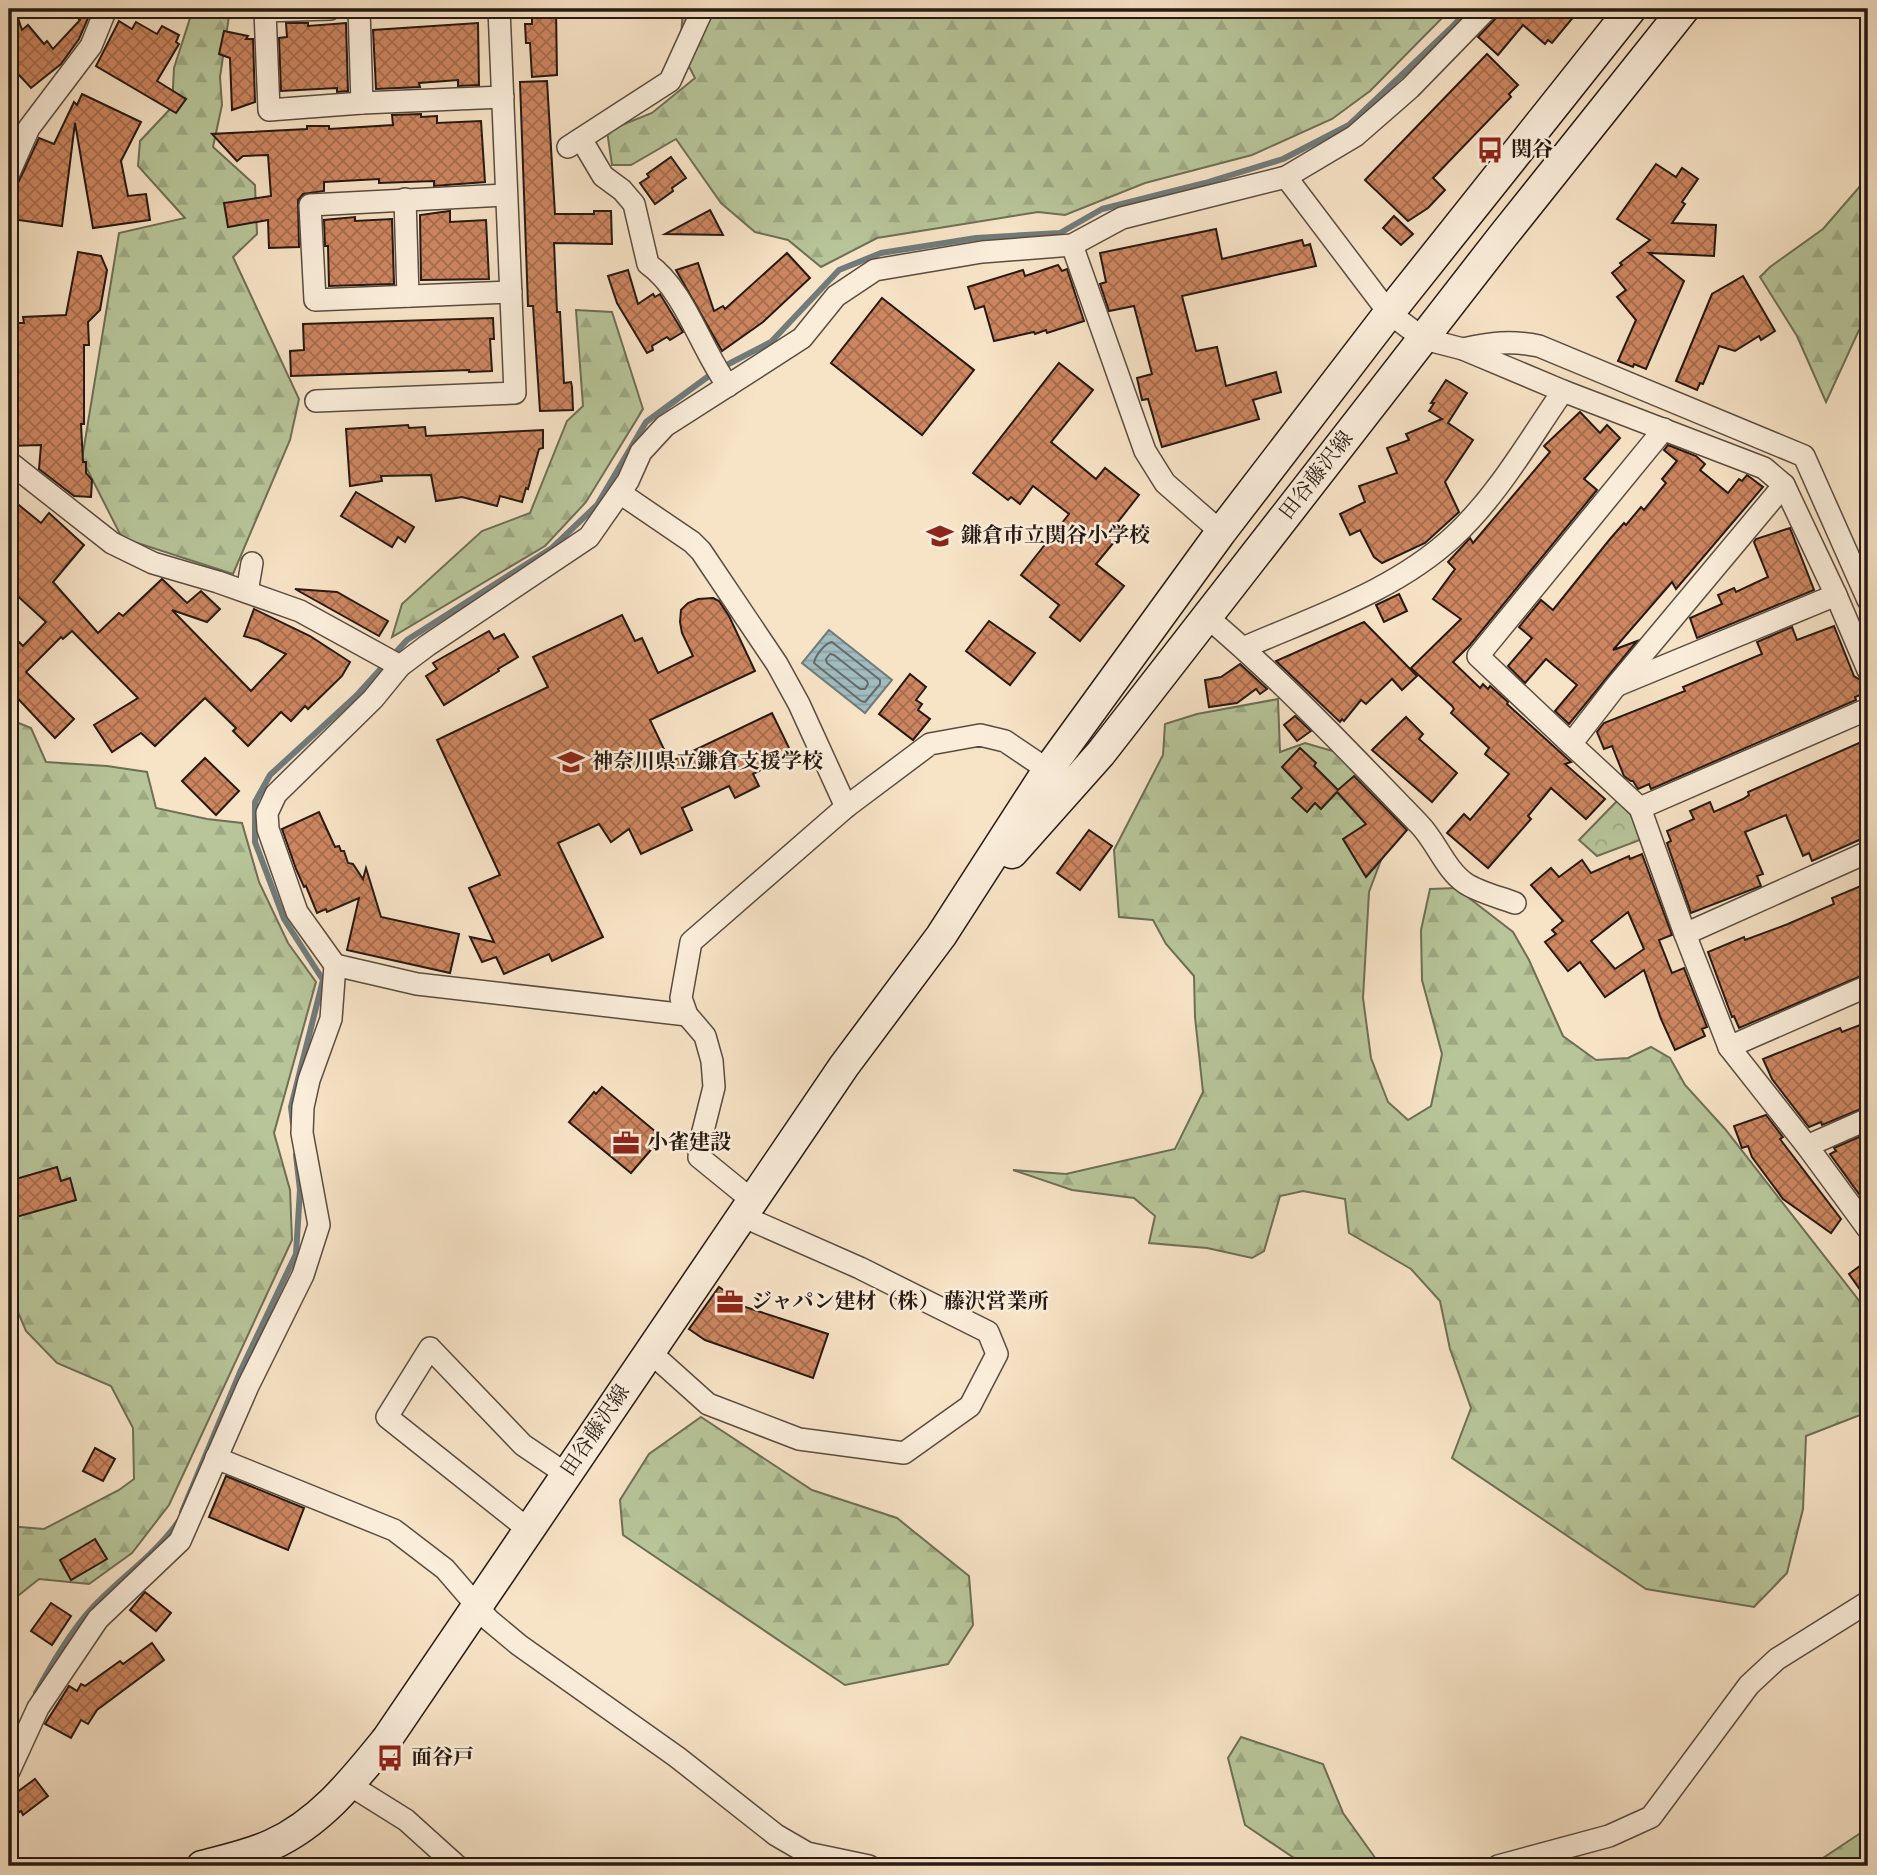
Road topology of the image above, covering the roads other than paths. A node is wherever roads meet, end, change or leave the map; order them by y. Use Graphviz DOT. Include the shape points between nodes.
graph roads {
  1 [pos="106,9"];
  2 [pos="330,9"];
  3 [pos="359,9"];
  4 [pos="499,9"];
  5 [pos="703,9"];
  6 [pos="1487,9"];
  7 [pos="1631,9"];
  8 [pos="1684,9"];
  9 [pos="503,97"];
  10 [pos="362,103"];
  11 [pos="9,173"];
  12 [pos="1286,177"];
  13 [pos="505,195"];
  14 [pos="405,198"];
  15 [pos="1072,245"];
  16 [pos="511,292"];
  17 [pos="408,296"];
  18 [pos="1389,313"];
  19 [pos="1424,339"];
  20 [pos="1463,349"];
  21 [pos="726,383"];
  22 [pos="1563,391"];
  23 [pos="316,401"];
  24 [pos="1664,429"];
  25 [pos="9,462"];
  26 [pos="1784,485"];
  27 [pos="620,493"];
  28 [pos="1221,532"];
  29 [pos="252,563"];
  30 [pos="247,592"];
  31 [pos="1836,595"];
  32 [pos="1868,600"];
  33 [pos="1208,617"];
  34 [pos="1243,648"];
  35 [pos="400,666"];
  36 [pos="1868,670"];
  37 [pos="1616,686"];
  38 [pos="1868,709"];
  39 [pos="1571,744"];
  40 [pos="1088,766"];
  41 [pos="1048,770"];
  42 [pos="846,807"];
  43 [pos="1640,808"];
  44 [pos="1868,852"];
  45 [pos="1515,903"];
  46 [pos="1685,934"];
  47 [pos="941,936"];
  48 [pos="335,965"];
  49 [pos="1868,986"];
  50 [pos="687,1015"];
  51 [pos="1729,1046"];
  52 [pos="1868,1119"];
  53 [pos="1807,1146"];
  54 [pos="748,1208"];
  55 [pos="1868,1229"];
  56 [pos="650,1352"];
  57 [pos="216,1458"];
  58 [pos="566,1474"];
  59 [pos="529,1530"];
  60 [pos="1868,1602"];
  61 [pos="477,1606"];
  62 [pos="9,1771"];
  63 [pos="350,1785"];
  64 [pos="202,1866"];
  65 [pos="457,1866"];
  66 [pos="869,1866"];
  67 [pos="1498,1866"];
  1 -- 11 [label="street" via="91,46 29,128"];
  2 -- 10 [label="street" via="265,11 269,110"];
  3 -- 10 [label="street"];
  4 -- 9 [label="street"];
  5 -- 21 [label="street" via="670,81 575,143 634,204 648,264 674,294"];
  6 -- 12 [label="street" via="1410,88 1355,136"];
  7 -- 18 [label="main road, 田谷藤沢線"];
  8 -- 19 [label="main road, 田谷藤沢線"];
  9 -- 10 [label="street"];
  9 -- 13 [label="street"];
  12 -- 15 [label="street" via="1122,218"];
  12 -- 18 [label="street"];
  13 -- 14 [label="street"];
  13 -- 16 [label="street"];
  14 -- 17 [label="street"];
  14 -- 17 [label="street" via="310,205 315,300"];
  15 -- 21 [label="street" via="875,270 836,296 803,338"];
  15 -- 28 [label="street" via="1145,452 1165,483"];
  16 -- 17 [label="street"];
  16 -- 23 [label="street" via="515,403"];
  18 -- 19 [label="street"];
  18 -- 28 [label="main road, 田谷藤沢線"];
  19 -- 20 [label="street"];
  19 -- 33 [label="main road, 田谷藤沢線"];
  20 -- 22 [label="street"];
  20 -- 32 [label="street" via="1514,341 1539,346 1804,456"];
  21 -- 27 [label="street" via="665,426 642,452"];
  22 -- 24 [label="street"];
  22 -- 34 [label="street" via="1496,488 1455,536 1374,592"];
  24 -- 26 [label="street" via="1764,468"];
  24 -- 39 [label="street" via="1478,656"];
  25 -- 30 [label="street" via="112,543 153,563"];
  26 -- 31 [label="street"];
  26 -- 37 [label="street"];
  27 -- 35 [label="street" via="589,537"];
  27 -- 42 [label="street" via="701,551 777,664"];
  28 -- 41 [label="main road, 田谷藤沢線"];
  29 -- 30 [label="street"];
  30 -- 35 [label="street" via="300,611"];
  31 -- 36 [label="street"];
  31 -- 37 [label="street"];
  33 -- 34 [label="street"];
  33 -- 40 [label="main road, 田谷藤沢線"];
  34 -- 45 [label="street" via="1431,836 1465,883"];
  35 -- 48 [label="street" via="364,709 276,794 267,813 268,829 297,912"];
  37 -- 39 [label="street"];
  38 -- 43 [label="street"];
  39 -- 43 [label="street"];
  40 -- 41 [label="street" via="1066,772"];
  40 -- 47 [label="main road, 田谷藤沢線"];
  41 -- 42 [label="street" via="1005,741 980,735 930,744"];
  41 -- 47 [label="main road, 田谷藤沢線"];
  42 -- 50 [label="street" via="691,942 681,998"];
  43 -- 46 [label="street"];
  44 -- 46 [label="street"];
  46 -- 51 [label="street"];
  47 -- 54 [label="main road, 田谷藤沢線" via="844,1066"];
  48 -- 50 [label="street" via="417,984"];
  48 -- 57 [label="street" via="331,1019 303,1107 302,1133 319,1225 303,1275"];
  49 -- 51 [label="street"];
  50 -- 54 [label="street" via="705,1036 713,1074 699,1157"];
  51 -- 53 [label="street"];
  52 -- 53 [label="street"];
  53 -- 55 [label="street"];
  54 -- 56 [label="main road, 田谷藤沢線"];
  54 -- 56 [label="street" via="988,1332 996,1354 970,1406 904,1453 799,1438 708,1404"];
  56 -- 58 [label="main road, 田谷藤沢線"];
  57 -- 61 [label="street" via="394,1530 445,1569"];
  57 -- 62 [label="street" via="180,1541 98,1619 38,1708"];
  58 -- 59 [label="main road, 田谷藤沢線"];
  58 -- 59 [label="street" via="523,1445 430,1348 387,1417"];
  59 -- 61 [label="main road, 田谷藤沢線"];
  60 -- 67 [label="street" via="1777,1659 1749,1685 1651,1817 1609,1836"];
  61 -- 63 [label="main road, 田谷藤沢線" via="415,1701"];
  61 -- 66 [label="street" via="519,1645 677,1757 776,1835 807,1853"];
  63 -- 64 [label="main road, 田谷藤沢線" via="294,1833 270,1846"];
  63 -- 65 [label="street" via="406,1820"];
}
